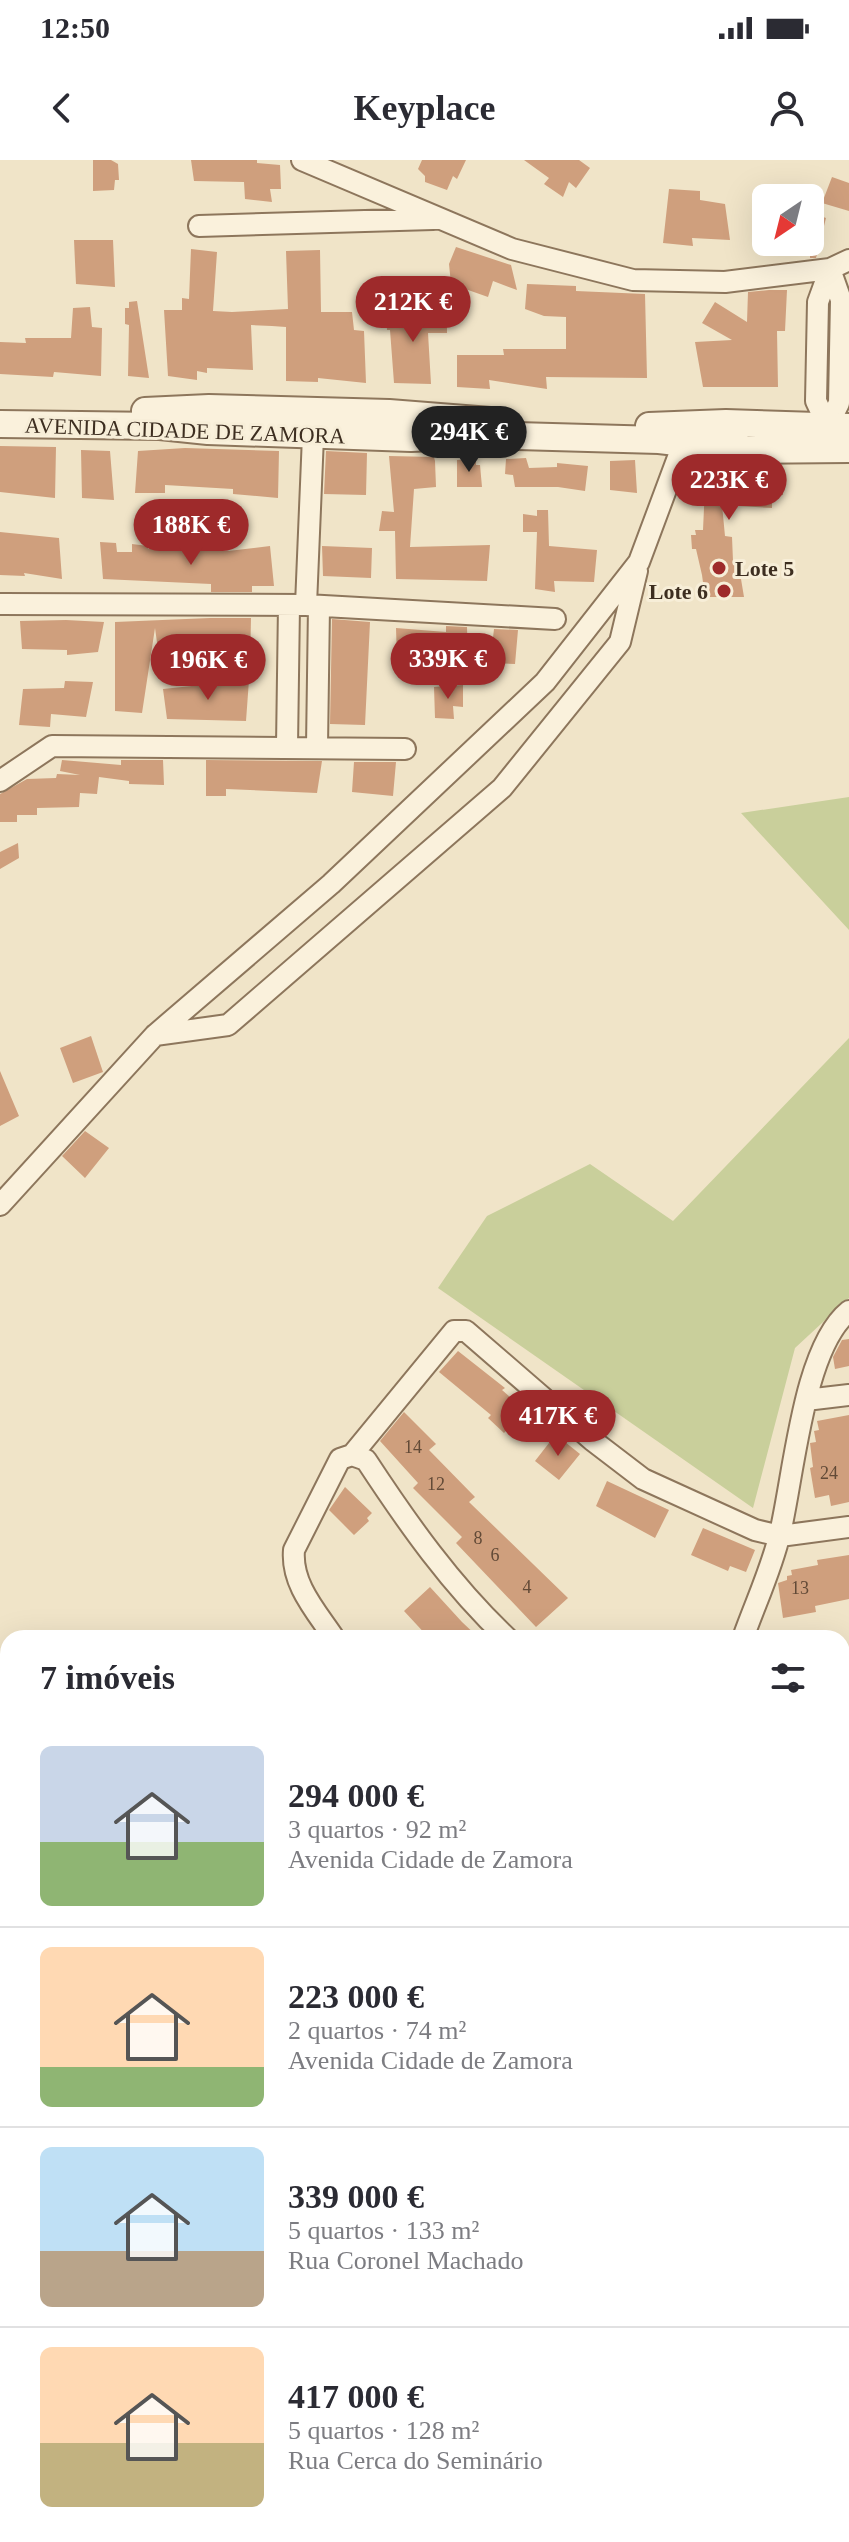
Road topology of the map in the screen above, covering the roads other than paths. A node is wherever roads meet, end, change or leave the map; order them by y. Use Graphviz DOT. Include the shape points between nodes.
graph roads {
  1 [pos="302,160"];
  2 [pos="441,219"];
  3 [pos="199,226"];
  4 [pos="839,264"];
  5 [pos="816,401"];
  6 [pos="0,407"];
  7 [pos="240,409"];
  8 [pos="389,413"];
  9 [pos="841,420"];
  10 [pos="0,424"];
  11 [pos="799,425"];
  12 [pos="313,436"];
  13 [pos="849,442"];
  14 [pos="683,444"];
  15 [pos="849,449"];
  16 [pos="747,450"];
  17 [pos="639,562"];
  18 [pos="0,604"];
  19 [pos="305,605"];
  20 [pos="555,619"];
  21 [pos="287,746"];
  22 [pos="317,746"];
  23 [pos="405,749"];
  24 [pos="0,781"];
  25 [pos="155,1035"];
  26 [pos="0,1205"];
  27 [pos="849,1311"];
  28 [pos="849,1395"];
  29 [pos="806,1400"];
  30 [pos="352,1455"];
  31 [pos="849,1527"];
  32 [pos="780,1536"];
  33 [pos="329,1630"];
  34 [pos="499,1630"];
  35 [pos="746,1630"];
  1 -- 2 [label="street"];
  2 -- 3 [label="street"];
  2 -- 4 [label="street" via="512,249 633,280 725,282"];
  4 -- 5 [label="street" via="818,302"];
  4 -- 9 [label="street"];
  5 -- 9 [label="street"];
  5 -- 11 [label="street"];
  6 -- 7 [label="street, AVENIDA CIDADE DE ZAMORA"];
  7 -- 8 [label="street, AVENIDA CIDADE DE ZAMORA"];
  7 -- 12 [label="street" via="253,416 303,420"];
  8 -- 11 [label="street, AVENIDA CIDADE DE ZAMORA" via="642,426"];
  8 -- 12 [label="street" via="373,420 331,418"];
  9 -- 11 [label="street, AVENIDA CIDADE DE ZAMORA"];
  9 -- 13 [label="street" via="837,441"];
  9 -- 16 [label="street" via="812,441 776,440"];
  10 -- 12 [label="street, AVENIDA CIDADE DE ZAMORA" via="160,426"];
  12 -- 14 [label="street, AVENIDA CIDADE DE ZAMORA" via="479,435"];
  12 -- 19 [label="street"];
  14 -- 16 [label="street, AVENIDA CIDADE DE ZAMORA"];
  14 -- 17 [label="street"];
  15 -- 16 [label="street, AVENIDA CIDADE DE ZAMORA"];
  17 -- 25 [label="street" via="545,682 331,884"];
  17 -- 25 [label="street" via="620,642 502,788 228,1025"];
  18 -- 19 [label="street"];
  19 -- 20 [label="street"];
  19 -- 21 [label="street"];
  19 -- 22 [label="street"];
  21 -- 22 [label="street"];
  21 -- 24 [label="street" via="52,746"];
  22 -- 23 [label="street"];
  25 -- 26 [label="street"];
  27 -- 29 [label="street" via="826,1340"];
  28 -- 29 [label="street"];
  29 -- 32 [label="street"];
  30 -- 32 [label="street" via="454,1331 466,1331 643,1479 755,1530"];
  30 -- 33 [label="street" via="340,1459 294,1550 298,1583"];
  30 -- 34 [label="street" via="366,1460 420,1542"];
  31 -- 32 [label="street"];
  32 -- 35 [label="street"];
}
